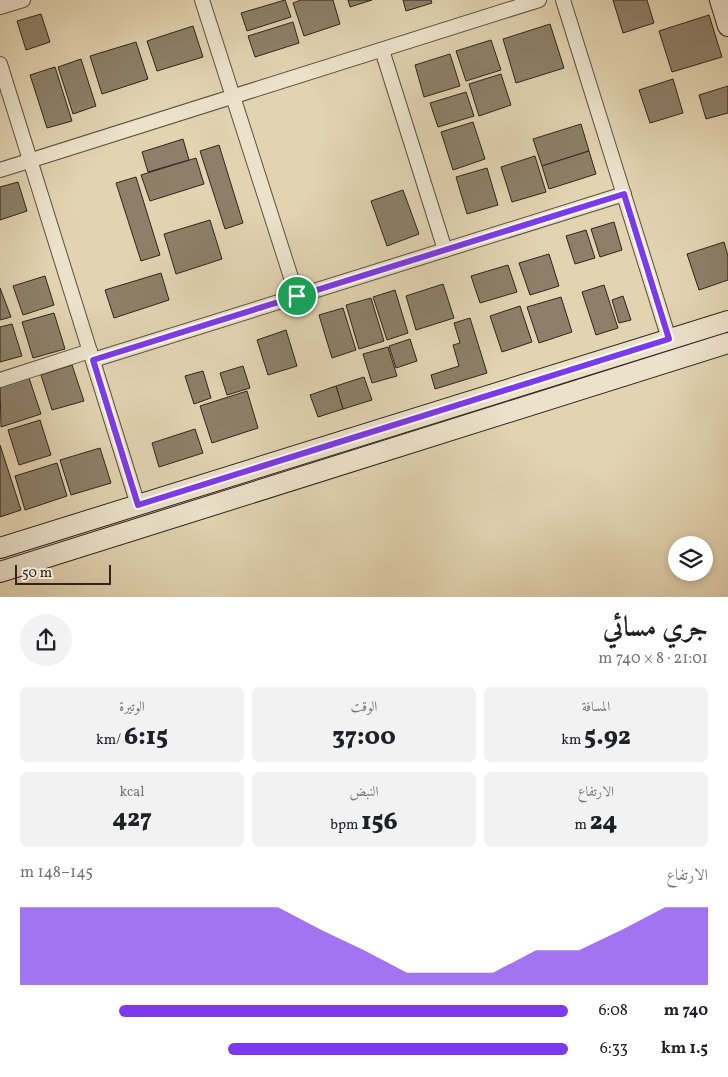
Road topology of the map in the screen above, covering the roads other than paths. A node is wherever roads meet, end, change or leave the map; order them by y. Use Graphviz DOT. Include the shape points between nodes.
graph roads {
  1 [pos="23,0"];
  2 [pos="202,0"];
  3 [pos="539,0"];
  4 [pos="563,0"];
  5 [pos="720,0"];
  6 [pos="0,7"];
  7 [pos="728,26"];
  8 [pos="382,50"];
  9 [pos="0,64"];
  10 [pos="233,96"];
  11 [pos="30,160"];
  12 [pos="0,170"];
  13 [pos="624,194"];
  14 [pos="445,250"];
  15 [pos="297,296"];
  16 [pos="728,321"];
  17 [pos="669,339"];
  18 [pos="728,343"];
  19 [pos="91,356"];
  20 [pos="0,380"];
  21 [pos="138,505"];
  22 [pos="0,548"];
  23 [pos="0,572"];
  1 -- 6 [label="street"];
  2 -- 10 [label="street"];
  3 -- 8 [label="street"];
  4 -- 13 [label="street"];
  5 -- 7 [label="street"];
  8 -- 10 [label="street"];
  8 -- 14 [label="street"];
  9 -- 11 [label="street"];
  10 -- 11 [label="street"];
  10 -- 15 [label="street"];
  11 -- 12 [label="street"];
  11 -- 19 [label="street"];
  13 -- 14 [label="street"];
  13 -- 17 [label="street"];
  14 -- 15 [label="street"];
  15 -- 19 [label="street"];
  16 -- 17 [label="street"];
  17 -- 21 [label="street"];
  18 -- 23 [label="street"];
  19 -- 20 [label="street"];
  19 -- 21 [label="street"];
  21 -- 22 [label="street"];
}
